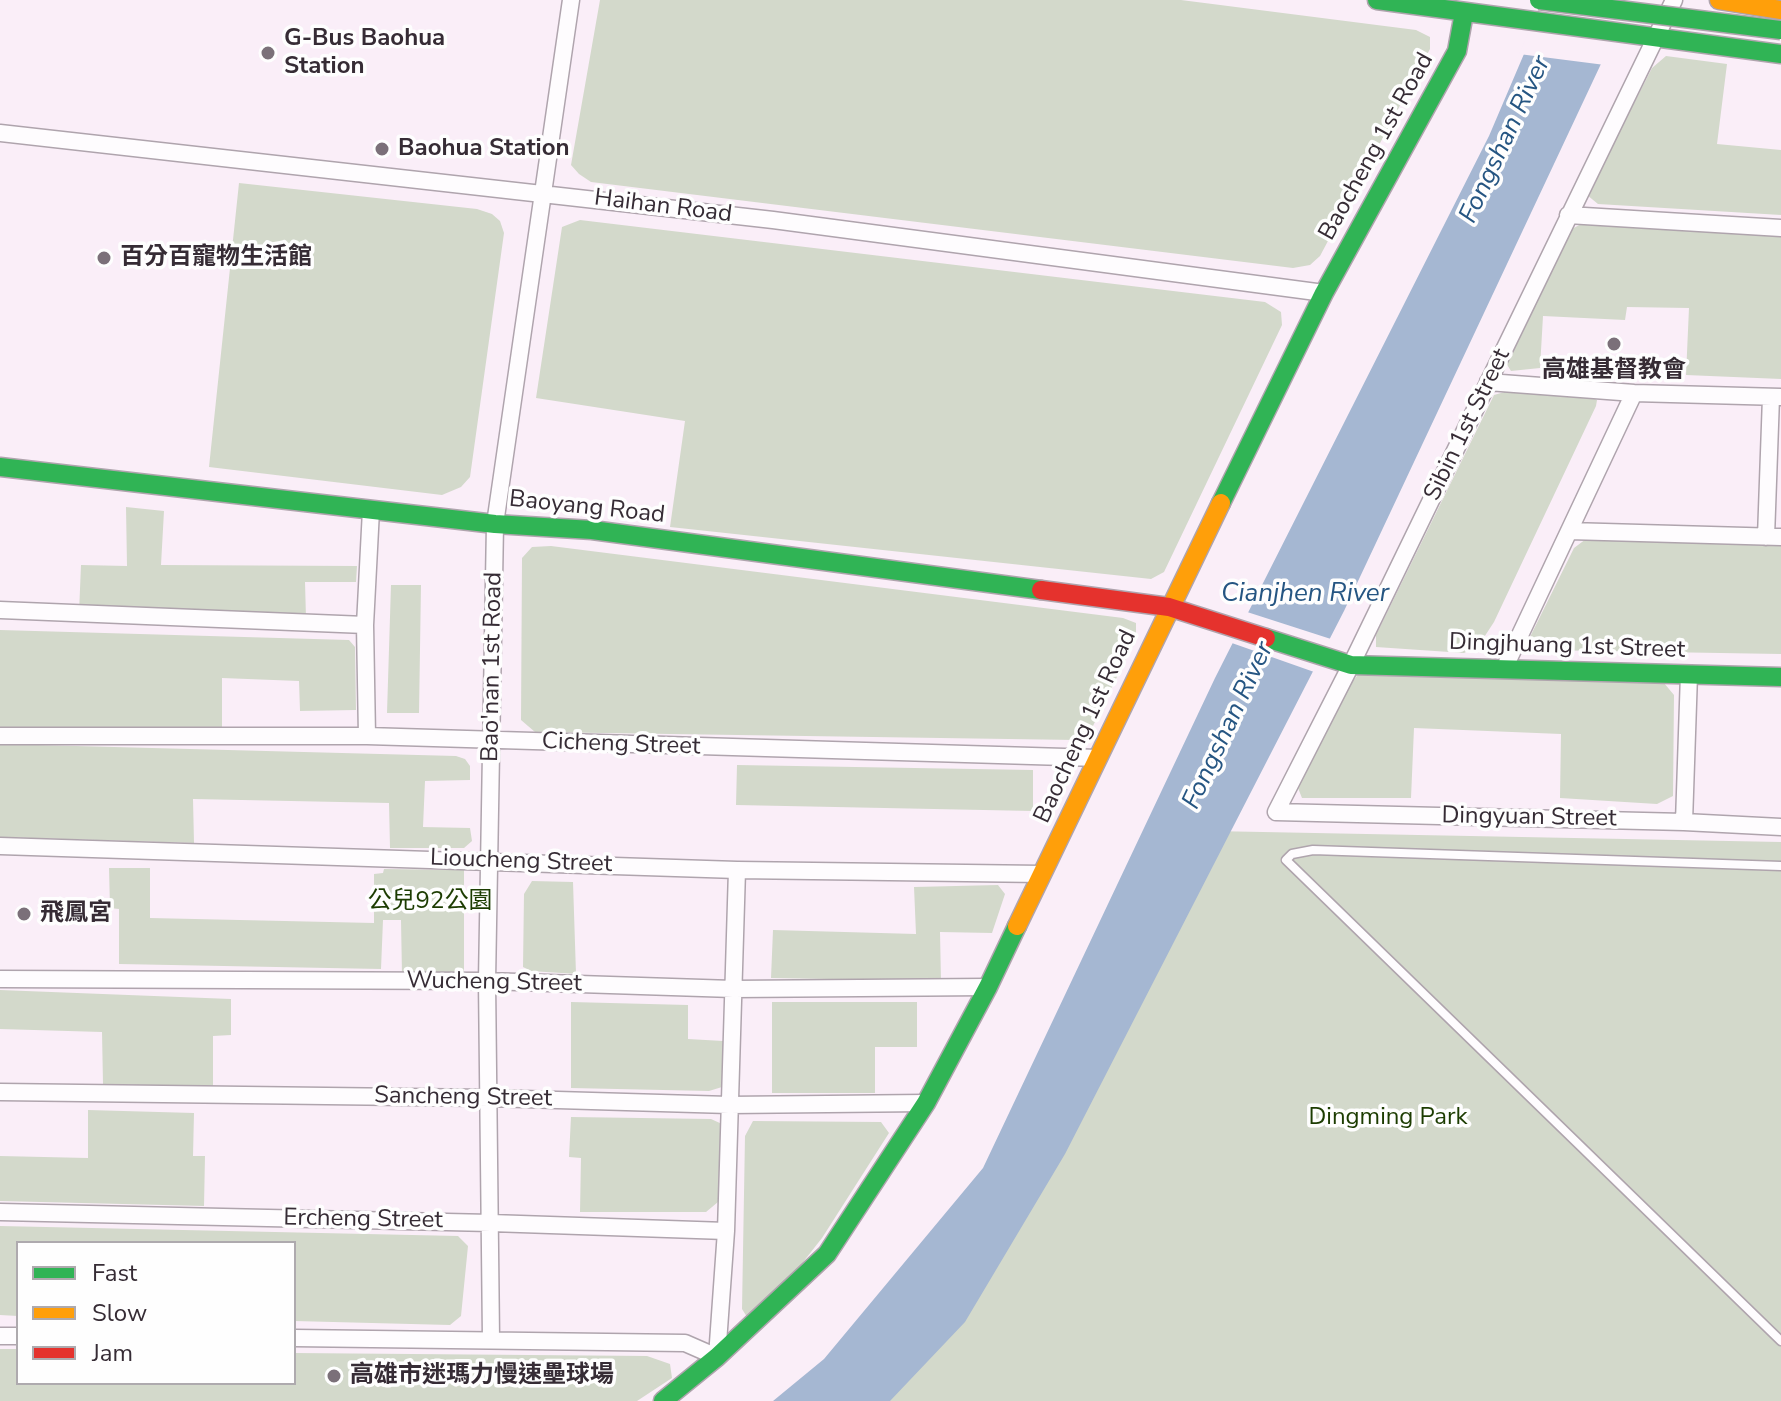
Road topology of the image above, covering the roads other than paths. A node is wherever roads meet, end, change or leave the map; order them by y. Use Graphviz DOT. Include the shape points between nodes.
graph roads {
  1 [pos="571,0"];
  2 [pos="1377,0"];
  3 [pos="1539,0"];
  4 [pos="1674,0"];
  5 [pos="1719,0"];
  6 [pos="1763,0"];
  7 [pos="1781,1"];
  8 [pos="1464,6"];
  9 [pos="1781,10"];
  10 [pos="1781,33"];
  11 [pos="1658,37"];
  12 [pos="1781,54"];
  13 [pos="0,133"];
  14 [pos="544,193"];
  15 [pos="1568,215"];
  16 [pos="1781,228"];
  17 [pos="1324,293"];
  18 [pos="1488,382"];
  19 [pos="1634,393"];
  20 [pos="1776,397"];
  21 [pos="0,467"];
  22 [pos="371,510"];
  23 [pos="495,524"];
  24 [pos="1569,531"];
  25 [pos="1774,537"];
  26 [pos="1169,607"];
  27 [pos="0,610"];
  28 [pos="365,625"];
  29 [pos="1351,665"];
  30 [pos="1504,669"];
  31 [pos="1689,674"];
  32 [pos="1781,677"];
  33 [pos="0,736"];
  34 [pos="367,736"];
  35 [pos="492,741"];
  36 [pos="1098,758"];
  37 [pos="1276,812"];
  38 [pos="1684,822"];
  39 [pos="1781,827"];
  40 [pos="0,846"];
  41 [pos="489,860"];
  42 [pos="1781,866"];
  43 [pos="737,870"];
  44 [pos="1042,874"];
  45 [pos="0,979"];
  46 [pos="487,981"];
  47 [pos="988,987"];
  48 [pos="733,989"];
  49 [pos="0,1092"];
  50 [pos="489,1098"];
  51 [pos="926,1103"];
  52 [pos="729,1105"];
  53 [pos="0,1212"];
  54 [pos="491,1223"];
  55 [pos="726,1231"];
  56 [pos="296,1338"];
  57 [pos="491,1339"];
  58 [pos="1781,1341"];
  59 [pos="717,1357"];
  60 [pos="663,1401"];
  1 -- 14 [label="street, Bao'nan 1st Road"];
  2 -- 8 [label="main road"];
  3 -- 10 [label="main road, bridge"];
  4 -- 11 [label="street, Sibin 1st Street"];
  5 -- 9 [label="main road"];
  6 -- 7 [label="main road"];
  8 -- 11 [label="main road"];
  8 -- 17 [label="main road, Baocheng 1st Road" via="1457,51"];
  11 -- 12 [label="main road"];
  11 -- 15 [label="street, Sibin 1st Street"];
  13 -- 14 [label="street, Haihan Road"];
  14 -- 17 [label="street, Haihan Road"];
  14 -- 23 [label="street, Bao'nan 1st Road"];
  15 -- 16 [label="street"];
  15 -- 18 [label="street, Sibin 1st Street"];
  17 -- 26 [label="main road, Baocheng 1st Road"];
  18 -- 19 [label="street"];
  18 -- 29 [label="street, Sibin 1st Street"];
  19 -- 20 [label="street"];
  19 -- 24 [label="street"];
  20 -- 25 [label="street"];
  21 -- 22 [label="main road, Baoyang Road"];
  22 -- 23 [label="main road, Baoyang Road"];
  22 -- 28 [label="street"];
  23 -- 26 [label="main road, Baoyang Road" via="592,530"];
  23 -- 35 [label="street, Bao'nan 1st Road"];
  24 -- 25 [label="street"];
  24 -- 30 [label="street"];
  26 -- 29 [label="main road, Baoyang Road"];
  26 -- 36 [label="main road, Baocheng 1st Road"];
  27 -- 28 [label="street"];
  28 -- 34 [label="street"];
  29 -- 30 [label="main road, Dingjhuang 1st Street"];
  29 -- 37 [label="street, Sibin 1st Street"];
  30 -- 31 [label="main road, Dingjhuang 1st Street"];
  31 -- 32 [label="main road, Dingjhuang 1st Street"];
  31 -- 38 [label="street"];
  33 -- 34 [label="street, Cicheng Street"];
  34 -- 35 [label="street, Cicheng Street"];
  35 -- 36 [label="street, Cicheng Street"];
  35 -- 41 [label="street, Bao'nan 1st Road"];
  36 -- 44 [label="main road, Baocheng 1st Road"];
  37 -- 38 [label="street, Dingyuan Street"];
  38 -- 39 [label="street, Dingyuan Street"];
  40 -- 41 [label="street, Lioucheng Street"];
  41 -- 43 [label="street, Lioucheng Street"];
  41 -- 46 [label="street, Bao'nan 1st Road"];
  42 -- 58 [label="lane" via="1313,850 1286,860"];
  43 -- 44 [label="street, Lioucheng Street"];
  43 -- 48 [label="street"];
  44 -- 47 [label="main road, Baocheng 1st Road"];
  45 -- 46 [label="street, Wucheng Street"];
  46 -- 48 [label="street, Wucheng Street"];
  46 -- 50 [label="street, Bao'nan 1st Road"];
  47 -- 48 [label="street, Wucheng Street"];
  47 -- 51 [label="main road, Baocheng 1st Road"];
  48 -- 52 [label="street"];
  49 -- 50 [label="street, Sancheng Street"];
  50 -- 52 [label="street, Sancheng Street"];
  50 -- 54 [label="street, Bao'nan 1st Road"];
  51 -- 52 [label="street, Sancheng Street"];
  51 -- 59 [label="main road, Baocheng 1st Road" via="827,1254"];
  52 -- 55 [label="street"];
  53 -- 54 [label="street, Ercheng Street"];
  54 -- 55 [label="street, Ercheng Street"];
  54 -- 57 [label="street, Bao'nan 1st Road"];
  55 -- 59 [label="street"];
  56 -- 57 [label="street"];
  57 -- 59 [label="street" via="685,1343"];
  59 -- 60 [label="main road, Baocheng 1st Road"];
}
